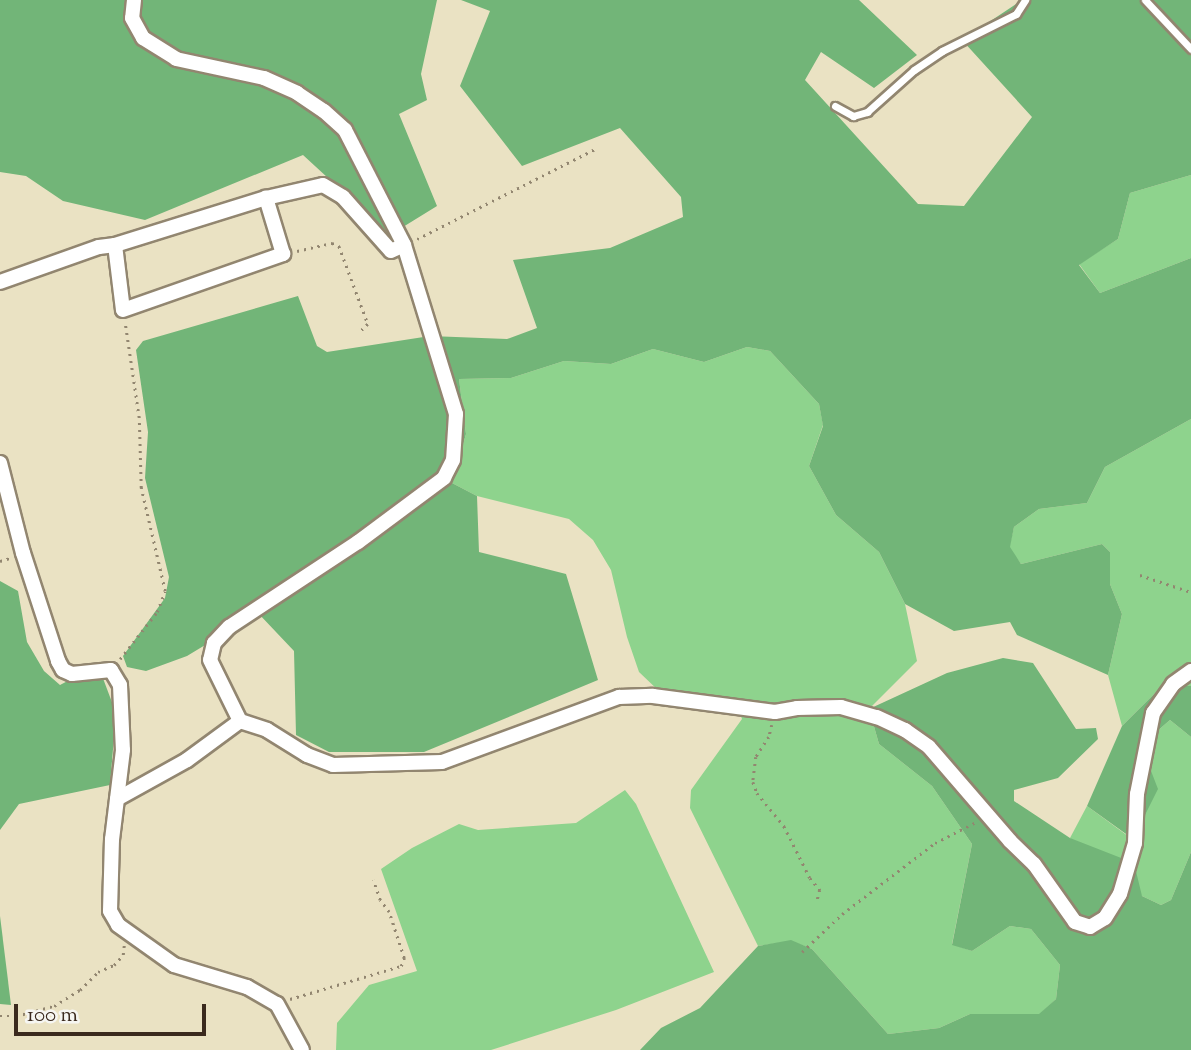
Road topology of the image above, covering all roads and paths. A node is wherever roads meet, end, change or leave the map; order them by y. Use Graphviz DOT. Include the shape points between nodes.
graph roads {
  1 [pos="134,0"];
  2 [pos="1025,0"];
  3 [pos="1145,0"];
  4 [pos="1191,49"];
  5 [pos="835,106"];
  6 [pos="597,148"];
  7 [pos="266,198"];
  8 [pos="116,245"];
  9 [pos="404,245"];
  10 [pos="283,254"];
  11 [pos="0,282"];
  12 [pos="123,310"];
  13 [pos="361,331"];
  14 [pos="0,463"];
  15 [pos="1140,575"];
  16 [pos="1191,592"];
  17 [pos="111,670"];
  18 [pos="1191,671"];
  19 [pos="775,712"];
  20 [pos="240,720"];
  21 [pos="117,799"];
  22 [pos="988,816"];
  23 [pos="373,880"];
  24 [pos="817,901"];
  25 [pos="127,932"];
  26 [pos="802,952"];
  27 [pos="277,1004"];
  28 [pos="0,1016"];
  29 [pos="302,1050"];
  1 -- 9 [label="street" via="132,18 143,38 176,59 264,78 296,93 345,130"];
  2 -- 5 [label="lane" via="1016,14 914,70 867,112 853,116"];
  3 -- 4 [label="lane"];
  6 -- 9 [label="path"];
  7 -- 8 [label="street"];
  7 -- 9 [label="street" via="323,185 343,197 391,250"];
  7 -- 10 [label="street"];
  8 -- 11 [label="street"];
  8 -- 12 [label="street"];
  9 -- 20 [label="street" via="456,414 453,460 444,478 214,643 210,660"];
  10 -- 12 [label="street"];
  10 -- 13 [label="path" via="332,243 339,246 368,324"];
  12 -- 17 [label="path" via="139,418 141,488 165,591 157,612"];
  14 -- 17 [label="street" via="58,661 72,674"];
  15 -- 16 [label="path"];
  17 -- 21 [label="street" via="120,685 123,750"];
  18 -- 22 [label="street" via="1173,684 1153,713 1137,794 1135,843 1120,894 1105,918 1090,927 1075,922 1034,864"];
  19 -- 20 [label="street" via="653,696 619,697 442,762 333,765"];
  19 -- 22 [label="street" via="841,707 905,730 929,747"];
  19 -- 24 [label="path" via="769,737 755,757 752,782 784,826 820,890"];
  20 -- 21 [label="street" via="187,760"];
  21 -- 25 [label="street" via="110,911"];
  22 -- 26 [label="path" via="935,843 842,914"];
  23 -- 27 [label="path" via="404,958 401,966"];
  25 -- 27 [label="street" via="174,965 247,987"];
  25 -- 28 [label="path" via="123,955 80,990 54,1006"];
  27 -- 29 [label="street"];
}
